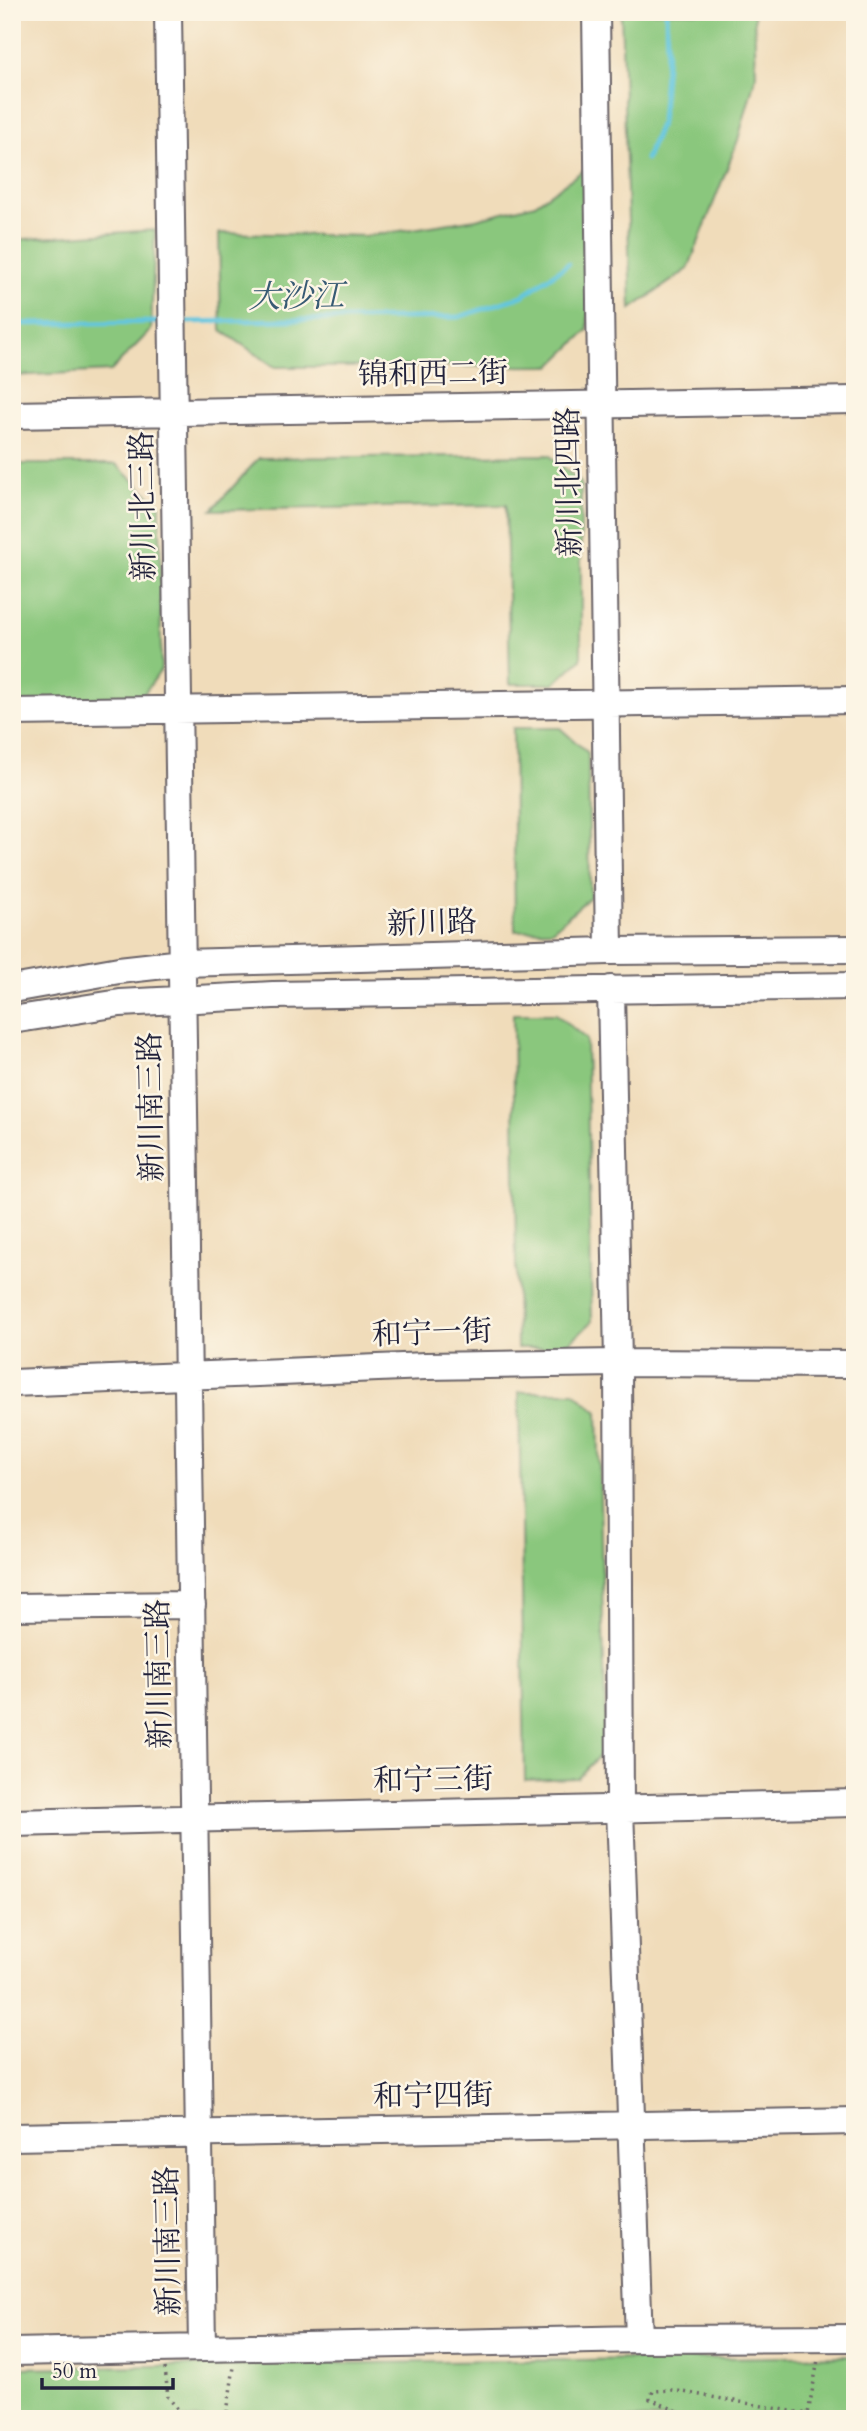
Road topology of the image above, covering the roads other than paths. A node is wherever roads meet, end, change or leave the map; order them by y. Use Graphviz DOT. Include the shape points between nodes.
graph roads {
  1 [pos="169,12"];
  2 [pos="596,12"];
  3 [pos="855,400"];
  4 [pos="601,405"];
  5 [pos="175,412"];
  6 [pos="12,415"];
  7 [pos="855,700"];
  8 [pos="606,703"];
  9 [pos="179,710"];
  10 [pos="12,712"];
  11 [pos="855,949"];
  12 [pos="609,951"];
  13 [pos="183,963"];
  14 [pos="855,986"];
  15 [pos="12,989"];
  16 [pos="611,989"];
  17 [pos="183,999"];
  18 [pos="12,1020"];
  19 [pos="618,1363"];
  20 [pos="855,1364"];
  21 [pos="188,1376"];
  22 [pos="12,1383"];
  23 [pos="192,1605"];
  24 [pos="12,1606"];
  25 [pos="855,1803"];
  26 [pos="620,1809"];
  27 [pos="195,1819"];
  28 [pos="12,1823"];
  29 [pos="855,2121"];
  30 [pos="632,2126"];
  31 [pos="199,2134"];
  32 [pos="12,2137"];
  33 [pos="855,2337"];
  34 [pos="639,2339"];
  35 [pos="202,2348"];
  36 [pos="12,2352"];
  1 -- 5 [label="street, 新川北三路"];
  2 -- 4 [label="street, 新川北四路"];
  3 -- 4 [label="street, 锦和西二街"];
  4 -- 5 [label="street, 锦和西二街"];
  4 -- 8 [label="street, 新川北四路"];
  5 -- 6 [label="street, 锦和西二街"];
  5 -- 9 [label="street, 新川北三路"];
  7 -- 8 [label="street"];
  8 -- 9 [label="street"];
  8 -- 12 [label="street, 新川北四路"];
  9 -- 10 [label="street"];
  9 -- 13 [label="street, 新川北三路"];
  11 -- 12 [label="street, 新川路"];
  12 -- 13 [label="street, 新川路"];
  13 -- 15 [label="street, 新川路"];
  13 -- 17 [label="street, 新川北三路"];
  14 -- 16 [label="street"];
  16 -- 17 [label="street"];
  16 -- 19 [label="street"];
  17 -- 18 [label="street" via="120,1003"];
  17 -- 21 [label="street, 新川南三路"];
  19 -- 20 [label="street, 和宁一街"];
  19 -- 21 [label="street, 和宁一街"];
  19 -- 26 [label="street"];
  21 -- 22 [label="street, 和宁一街"];
  21 -- 23 [label="street, 新川南三路"];
  23 -- 24 [label="street"];
  23 -- 27 [label="street, 新川南三路"];
  25 -- 26 [label="street, 和宁三街"];
  26 -- 27 [label="street, 和宁三街"];
  26 -- 30 [label="street"];
  27 -- 28 [label="street, 和宁三街"];
  27 -- 31 [label="street, 新川南三路"];
  29 -- 30 [label="street, 和宁四街"];
  30 -- 31 [label="street, 和宁四街"];
  30 -- 34 [label="street"];
  31 -- 32 [label="street, 和宁四街"];
  31 -- 35 [label="street, 新川南三路"];
  33 -- 34 [label="street"];
  34 -- 35 [label="street"];
  35 -- 36 [label="street"];
}
